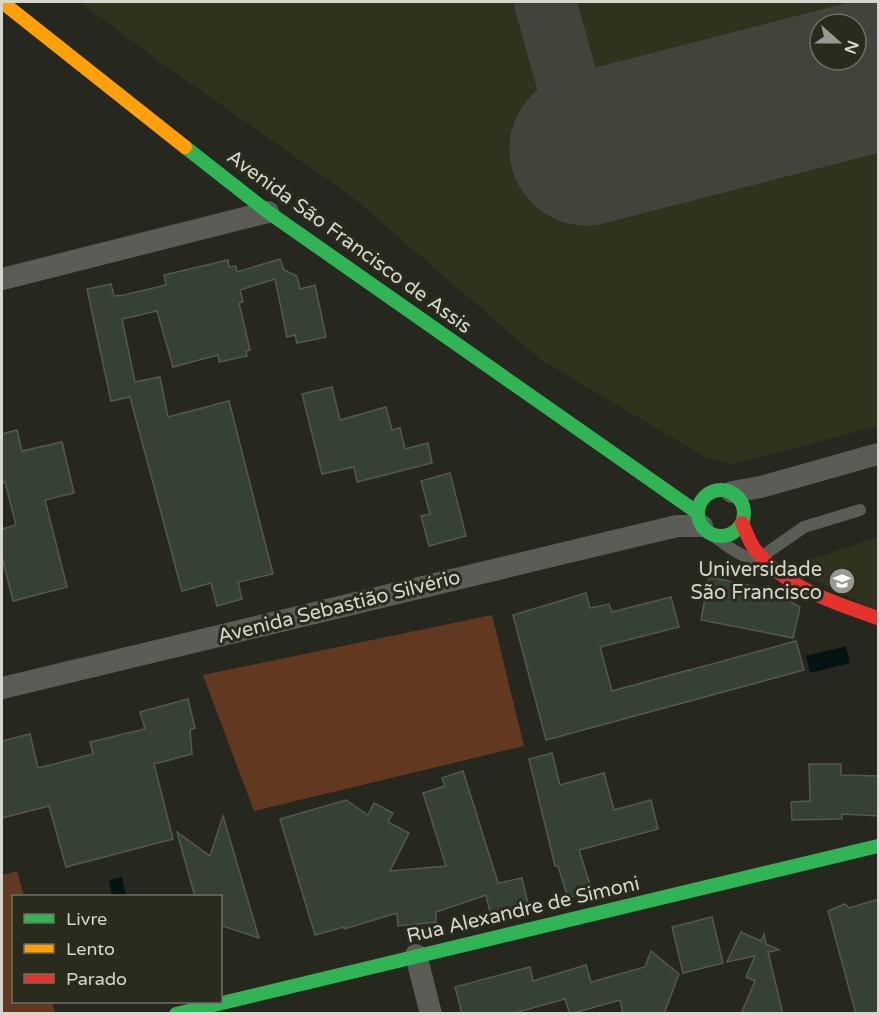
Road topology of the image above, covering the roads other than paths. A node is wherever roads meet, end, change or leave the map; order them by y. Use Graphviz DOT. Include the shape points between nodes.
graph roads {
  1 [pos="6,11"];
  2 [pos="268,212"];
  3 [pos="2,279"];
  4 [pos="879,454"];
  5 [pos="761,487"];
  6 [pos="732,492"];
  7 [pos="860,510"];
  8 [pos="699,515"];
  9 [pos="743,517"];
  10 [pos="763,556"];
  11 [pos="879,618"];
  12 [pos="2,688"];
  13 [pos="879,846"];
  14 [pos="416,955"];
  15 [pos="221,1003"];
  16 [pos="222,1003"];
  17 [pos="176,1014"];
  18 [pos="430,1014"];
  1 -- 2 [label="street, Avenida São Francisco de Assis"];
  2 -- 3 [label="street"];
  2 -- 8 [label="street, Avenida São Francisco de Assis"];
  4 -- 5 [label="street"];
  5 -- 6 [label="street"];
  5 -- 9 [label="street"];
  6 -- 8 [label="street" via="720,489 708,493"];
  6 -- 9 [label="street" via="741,500"];
  7 -- 10 [label="lane" via="804,527"];
  8 -- 9 [label="street" via="723,536 735,532"];
  8 -- 10 [label="lane" via="750,559"];
  8 -- 12 [label="street, Avenida Sebastião Silvério" via="684,518 677,526"];
  9 -- 10 [label="street" via="754,547"];
  10 -- 11 [label="street" via="799,585 837,605"];
  13 -- 14 [label="street, Rua Alexandre de Simoni"];
  14 -- 16 [label="street, Rua Alexandre de Simoni"];
  14 -- 18 [label="street"];
  15 -- 17 [label="street, Rua Alexandre de Simoni"];
}
